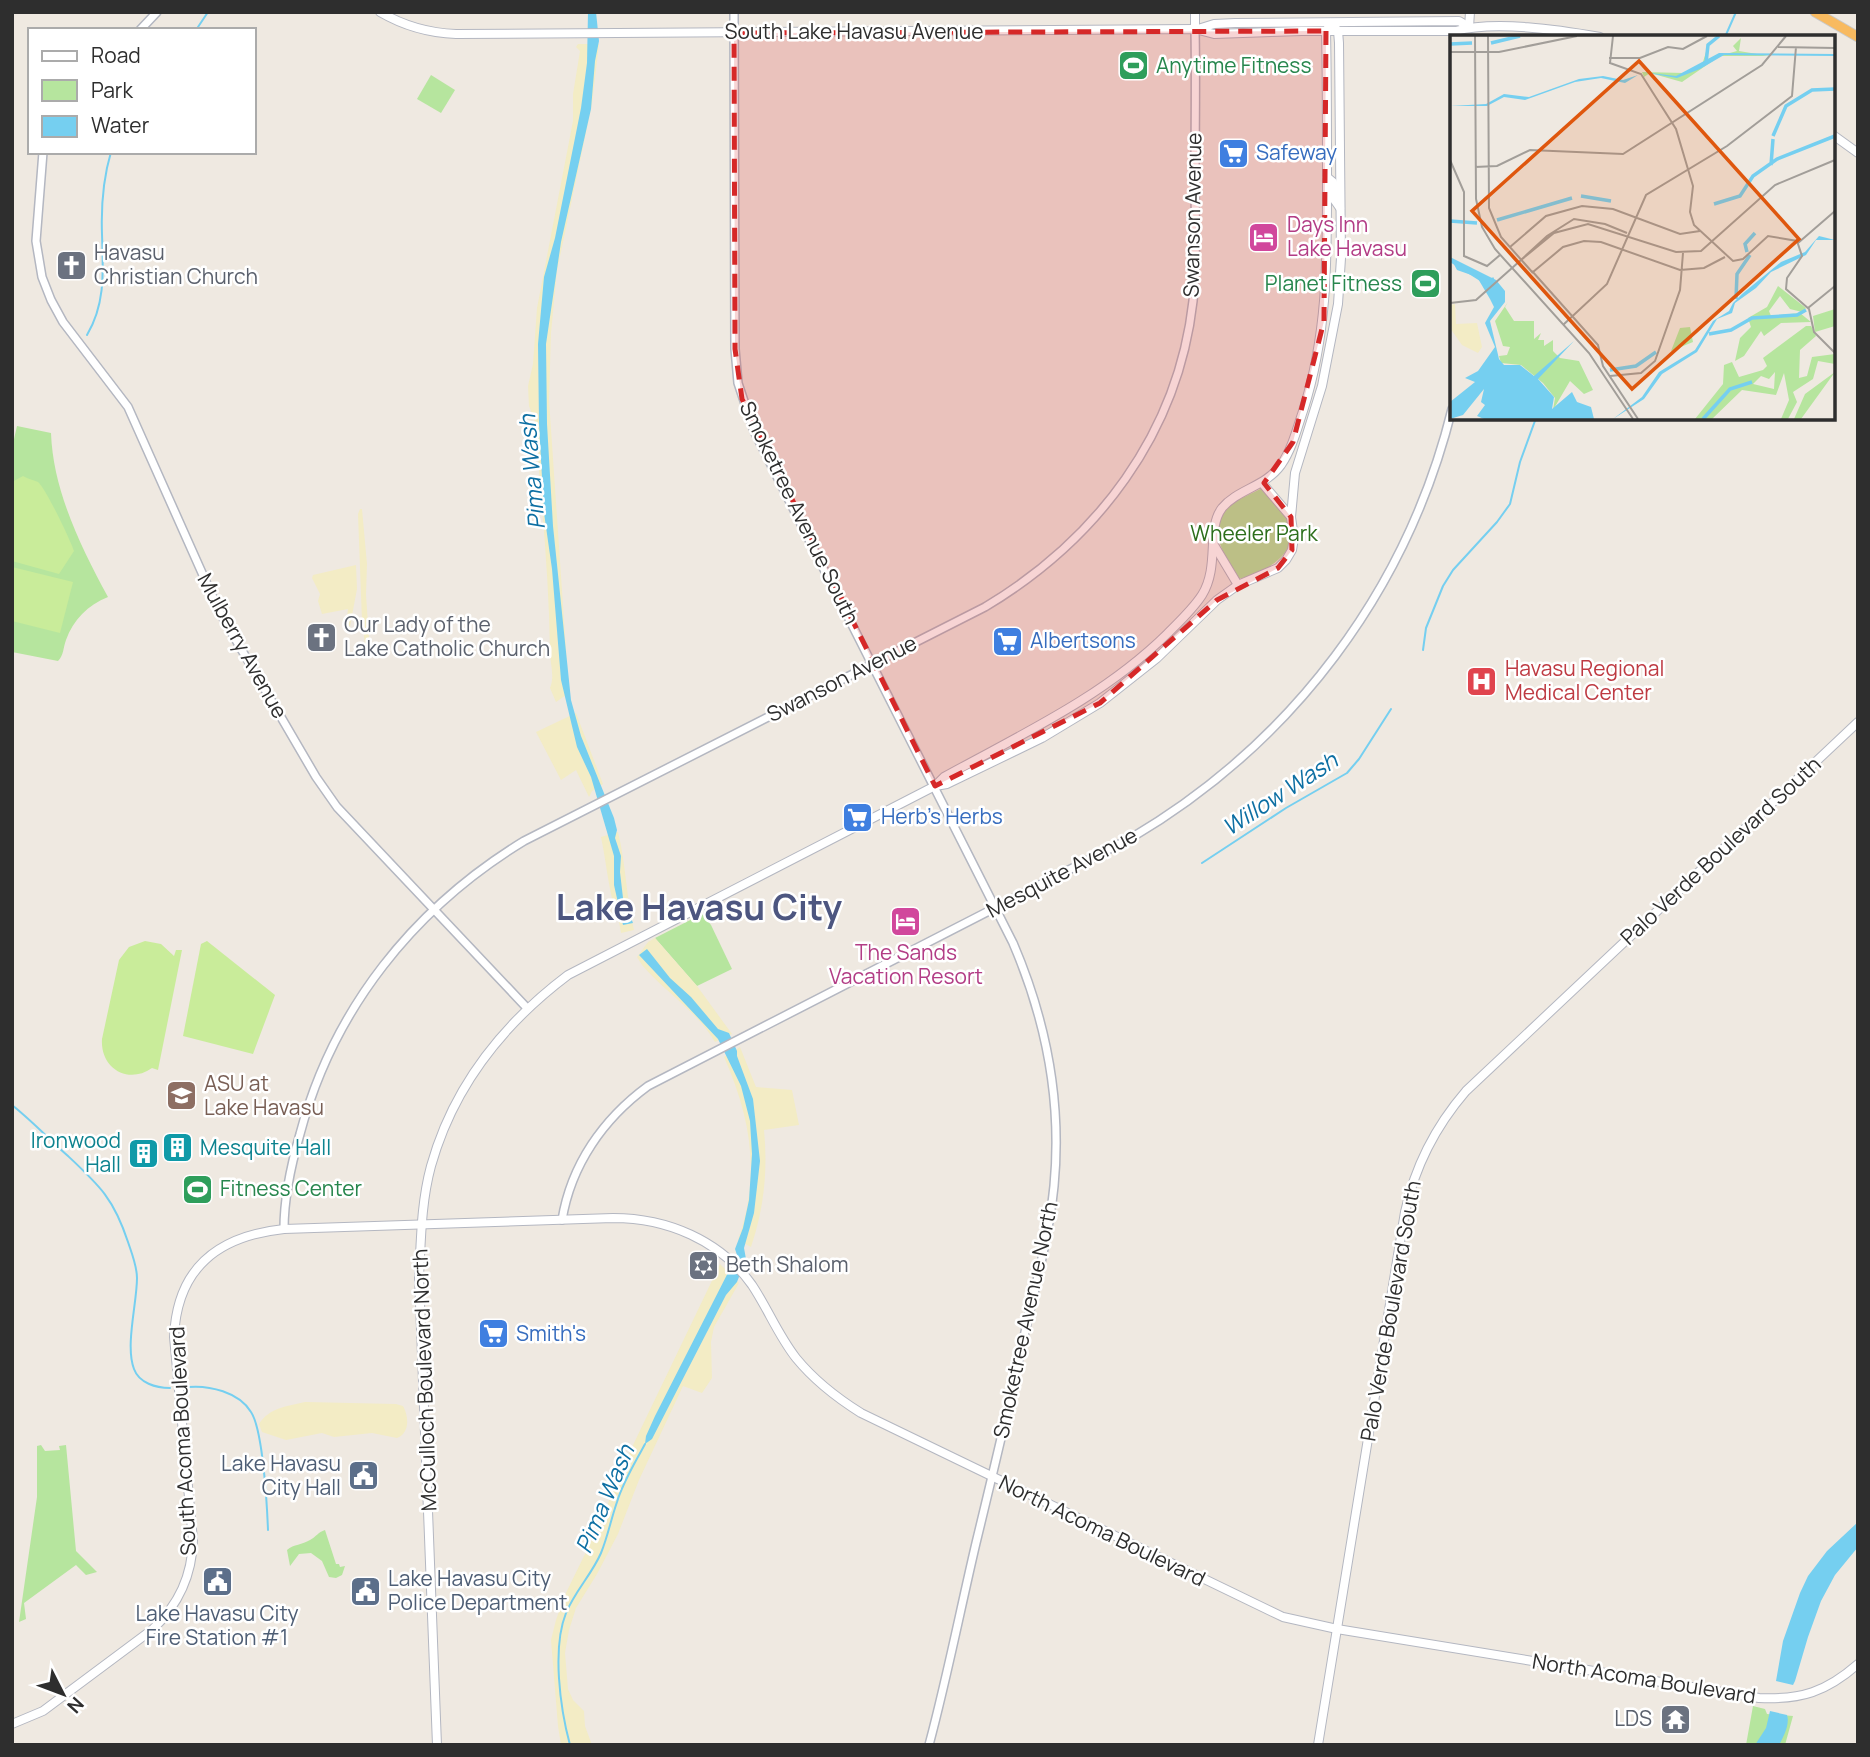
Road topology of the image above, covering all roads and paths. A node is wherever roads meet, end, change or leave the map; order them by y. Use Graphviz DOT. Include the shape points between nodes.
graph roads {
  1 [pos="157,12"];
  2 [pos="380,12"];
  3 [pos="734,12"];
  4 [pos="1195,12"];
  5 [pos="1331,12"];
  6 [pos="1469,12"];
  7 [pos="1815,12"];
  8 [pos="142,28"];
  9 [pos="1195,29"];
  10 [pos="1332,29"];
  11 [pos="1469,32"];
  12 [pos="734,33"];
  13 [pos="1584,35"];
  14 [pos="1858,37"];
  15 [pos="1326,96"];
  16 [pos="1340,131"];
  17 [pos="1835,136"];
  18 [pos="1858,153"];
  19 [pos="43,154"];
  20 [pos="1327,177"];
  21 [pos="1340,209"];
  22 [pos="1450,415"];
  23 [pos="1262,483"];
  24 [pos="1291,517"];
  25 [pos="1214,545"];
  26 [pos="1238,585"];
  27 [pos="873,664"];
  28 [pos="1062,714"];
  29 [pos="1858,722"];
  30 [pos="1042,738"];
  31 [pos="935,786"];
  32 [pos="996,908"];
  33 [pos="433,909"];
  34 [pos="527,1008"];
  35 [pos="562,1220"];
  36 [pos="421,1225"];
  37 [pos="284,1229"];
  38 [pos="993,1478"];
  39 [pos="1337,1629"];
  40 [pos="1858,1664"];
  41 [pos="12,1724"];
  42 [pos="437,1745"];
  43 [pos="929,1745"];
  44 [pos="1318,1745"];
  1 -- 8 [label="street"];
  2 -- 12 [label="main road, South Lake Havasu Avenue" via="411,27 446,33"];
  3 -- 12 [label="street, Smoketree Avenue South"];
  4 -- 9 [label="main road, Swanson Avenue"];
  5 -- 10 [label="street"];
  6 -- 11 [label="main road"];
  7 -- 14 [label="highway"];
  9 -- 10 [label="main road, South Lake Havasu Avenue" via="1214,34"];
  9 -- 12 [label="main road, South Lake Havasu Avenue"];
  9 -- 27 [label="street, Swanson Avenue" via="1193,303 1178,371 1152,435 1115,494 1047,565 985,607"];
  10 -- 11 [label="main road, South Lake Havasu Avenue"];
  10 -- 15 [label="main road"];
  10 -- 16 [label="main road"];
  11 -- 13 [label="main road, South Lake Havasu Avenue" via="1538,29"];
  12 -- 27 [label="street, Smoketree Avenue South" via="738,383 754,431"];
  15 -- 16 [label="main road" via="1332,128"];
  15 -- 20 [label="main road"];
  16 -- 21 [label="main road"];
  17 -- 18 [label="main road"];
  19 -- 33 [label="street, Mulberry Avenue" via="36,241 51,300 128,407 219,611 316,778 342,813"];
  20 -- 21 [label="main road" via="1333,182 1333,198"];
  20 -- 23 [label="main road" via="1327,272 1317,362 1293,442 1280,466"];
  21 -- 24 [label="main road" via="1338,304 1322,386 1295,473"];
  22 -- 32 [label="street, Mesquite Avenue" via="1427,490 1390,572 1342,649 1298,703 1237,763 1168,815"];
  23 -- 24 [label="main road"];
  23 -- 25 [label="main road" via="1222,508 1214,528"];
  24 -- 26 [label="main road" via="1294,538 1286,560"];
  25 -- 26 [label="main road"];
  25 -- 28 [label="main road" via="1208,582 1193,606 1133,665"];
  26 -- 30 [label="main road" via="1140,673"];
  27 -- 31 [label="street, Smoketree Avenue South"];
  27 -- 33 [label="street, Swanson Avenue" via="503,854"];
  28 -- 30 [label="main road"];
  28 -- 31 [label="main road"];
  29 -- 39 [label="main road, Palo Verde Boulevard South" via="1466,1091 1431,1139 1405,1212"];
  30 -- 31 [label="main road"];
  31 -- 32 [label="street, Smoketree Avenue North"];
  31 -- 34 [label="main road, McCulloch Boulevard North" via="588,962"];
  32 -- 35 [label="street, Mesquite Avenue" via="648,1086 615,1114 589,1147 570,1185"];
  32 -- 38 [label="street, Smoketree Avenue North" via="1035,1001 1050,1065 1056,1131 1046,1239"];
  33 -- 34 [label="street, Mulberry Avenue"];
  33 -- 37 [label="street, Swanson Avenue" via="379,970 328,1054 292,1162"];
  34 -- 36 [label="main road, McCulloch Boulevard North" via="484,1058 447,1122 431,1167"];
  35 -- 36 [label="main road, North Acoma Boulevard"];
  35 -- 38 [label="main road, North Acoma Boulevard" via="640,1219 699,1238 743,1274 787,1346 826,1388 861,1413"];
  36 -- 37 [label="main road, South Acoma Boulevard"];
  36 -- 42 [label="main road, McCulloch Boulevard North" via="419,1278"];
  37 -- 41 [label="main road, South Acoma Boulevard" via="241,1237 216,1251 194,1273 178,1307 174,1337 193,1540 188,1574 177,1601 153,1629 88,1678 43,1711"];
  38 -- 39 [label="main road, North Acoma Boulevard" via="1268,1611"];
  38 -- 43 [label="street, Smoketree Avenue North"];
  39 -- 40 [label="main road, North Acoma Boulevard" via="1759,1698 1810,1694"];
  39 -- 44 [label="main road, Palo Verde Boulevard South"];
}
